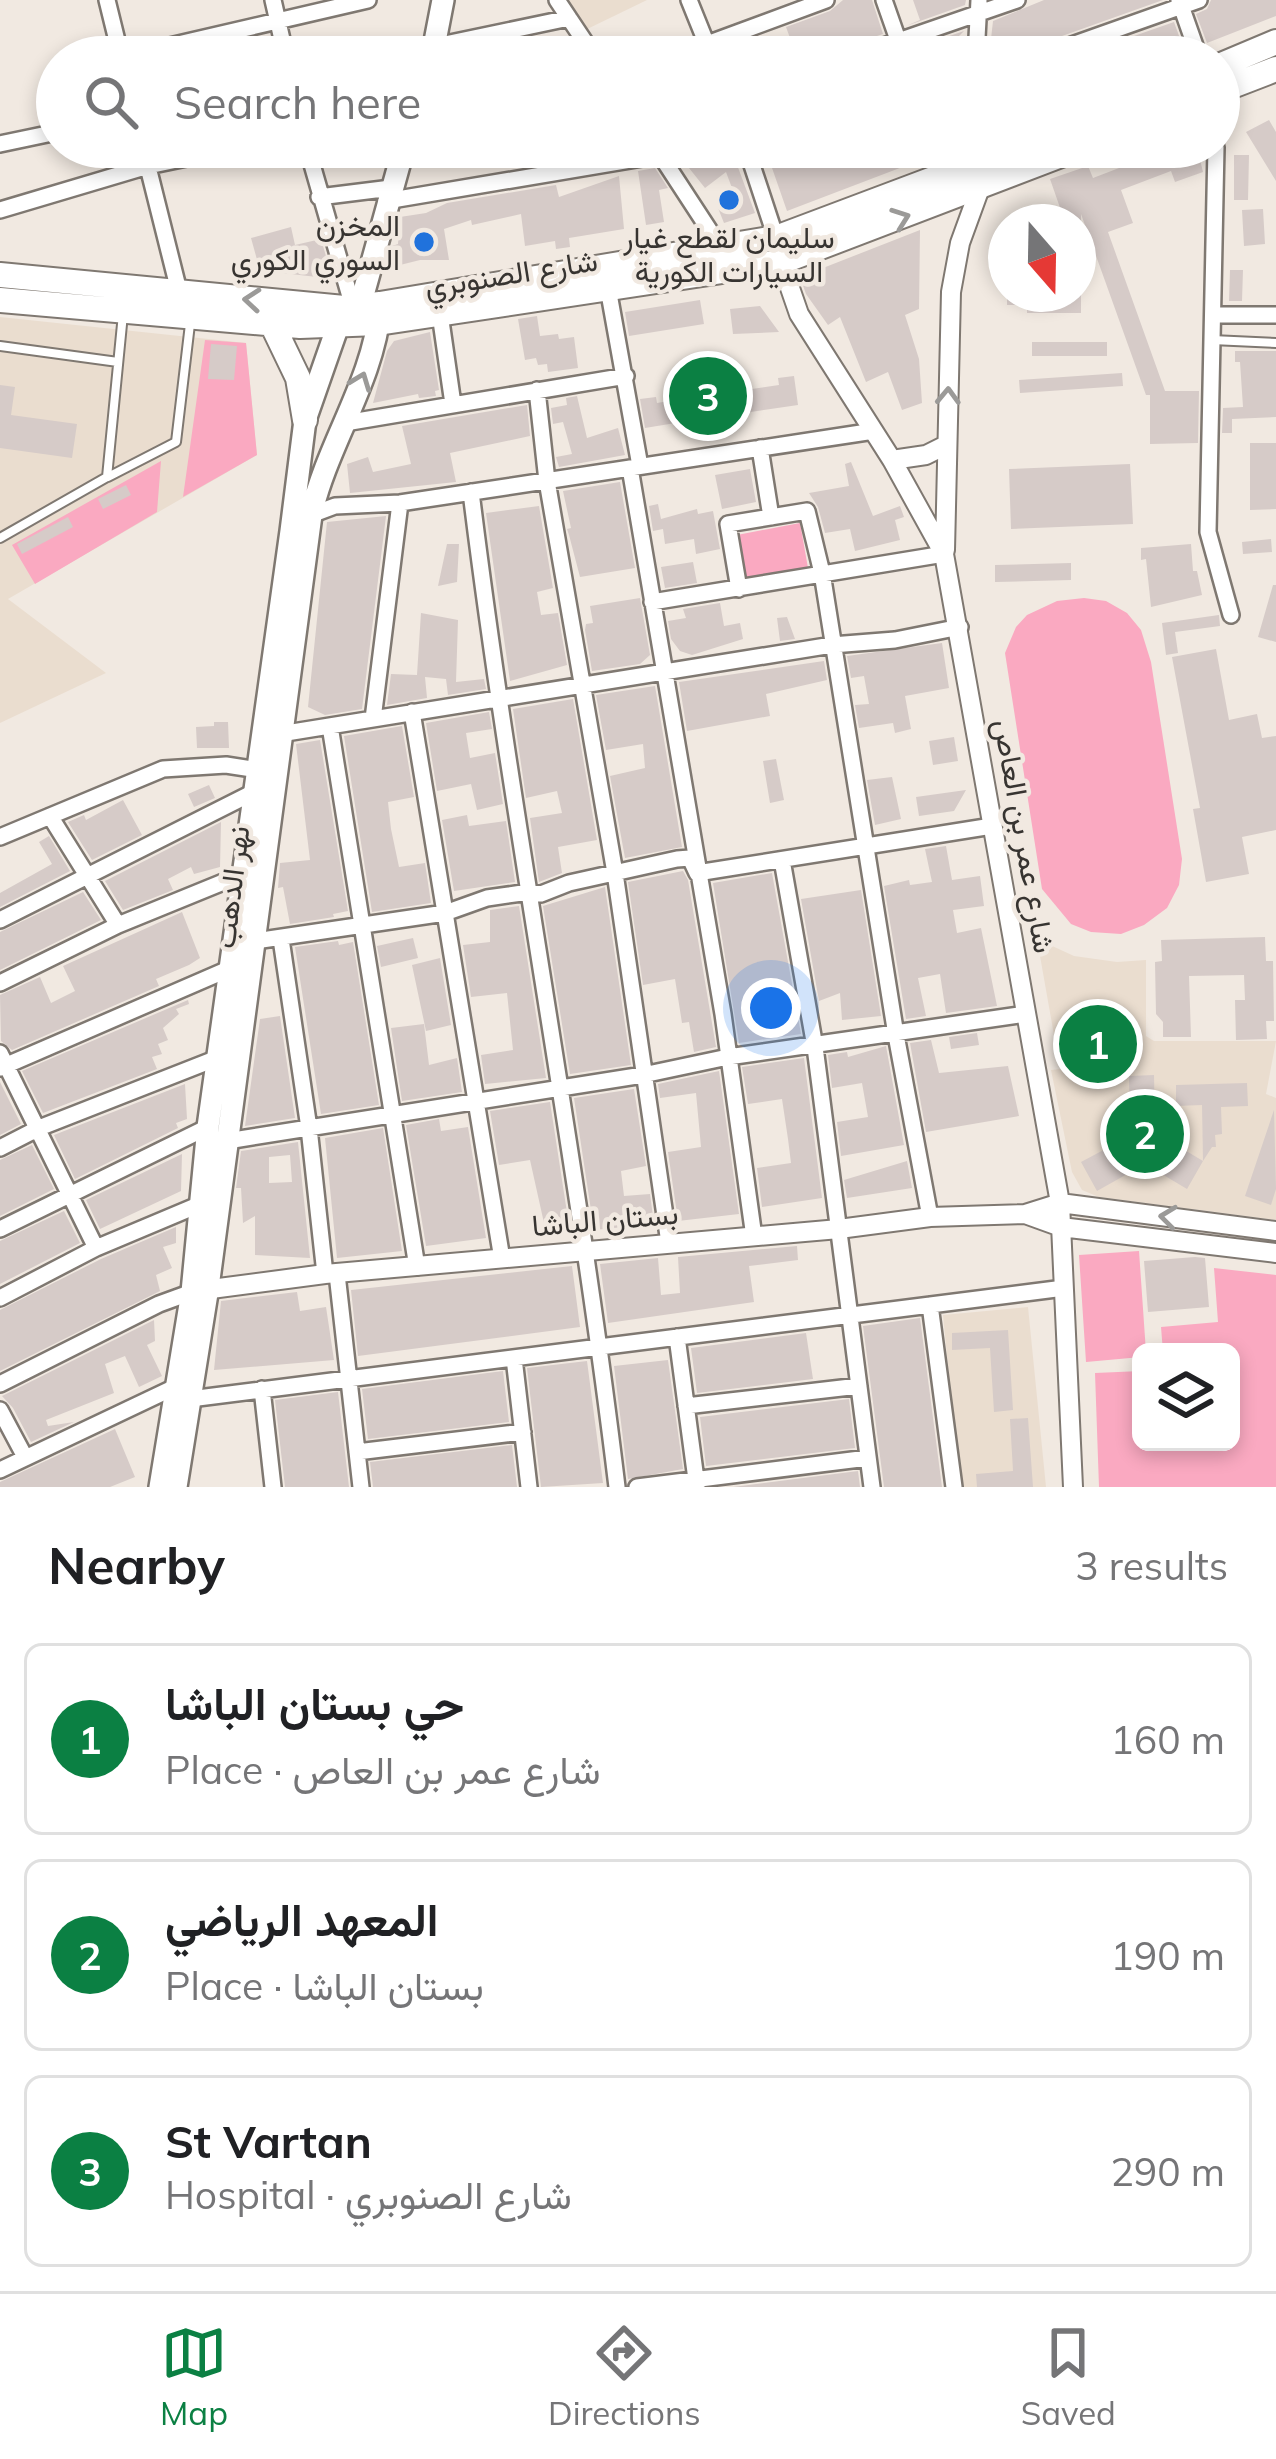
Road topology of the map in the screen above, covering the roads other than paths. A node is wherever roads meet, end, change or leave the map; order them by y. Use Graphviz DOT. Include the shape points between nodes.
graph roads {
  1 [pos="107,0"];
  2 [pos="273,0"];
  3 [pos="368,0"];
  4 [pos="443,0"];
  5 [pos="557,0"];
  6 [pos="689,0"];
  7 [pos="826,0"];
  8 [pos="884,0"];
  9 [pos="1017,0"];
  10 [pos="1199,0"];
  11 [pos="1181,3"];
  12 [pos="978,7"];
  13 [pos="569,18"];
  14 [pos="278,22"];
  15 [pos="116,36"];
  16 [pos="216,36"];
  17 [pos="281,36"];
  18 [pos="437,36"];
  19 [pos="493,36"];
  20 [pos="581,36"];
  21 [pos="704,36"];
  22 [pos="742,36"];
  23 [pos="896,36"];
  24 [pos="925,36"];
  25 [pos="1094,36"];
  26 [pos="1192,36"];
  27 [pos="1276,42"];
  28 [pos="1240,57"];
  29 [pos="1276,69"];
  30 [pos="1240,84"];
  31 [pos="36,136"];
  32 [pos="0,144"];
  33 [pos="141,168"];
  34 [pos="149,168"];
  35 [pos="312,168"];
  36 [pos="397,168"];
  37 [pos="556,168"];
  38 [pos="668,168"];
  39 [pos="753,168"];
  40 [pos="943,168"];
  41 [pos="971,168"];
  42 [pos="973,168"];
  43 [pos="975,168"];
  44 [pos="1216,168"];
  45 [pos="946,175"];
  46 [pos="389,194"];
  47 [pos="319,197"];
  48 [pos="0,210"];
  49 [pos="721,248"];
  50 [pos="778,250"];
  51 [pos="0,275"];
  52 [pos="608,288"];
  53 [pos="0,300"];
  54 [pos="185,306"];
  55 [pos="123,313"];
  56 [pos="359,313"];
  57 [pos="440,314"];
  58 [pos="1213,315"];
  59 [pos="1276,315"];
  60 [pos="272,324"];
  61 [pos="1212,340"];
  62 [pos="1276,343"];
  63 [pos="0,346"];
  64 [pos="118,362"];
  65 [pos="626,376"];
  66 [pos="537,390"];
  67 [pos="453,404"];
  68 [pos="305,421"];
  69 [pos="345,423"];
  70 [pos="874,430"];
  71 [pos="946,445"];
  72 [pos="760,448"];
  73 [pos="892,460"];
  74 [pos="635,467"];
  75 [pos="107,477"];
  76 [pos="547,481"];
  77 [pos="471,492"];
  78 [pos="400,503"];
  79 [pos="311,514"];
  80 [pos="771,517"];
  81 [pos="0,538"];
  82 [pos="944,554"];
  83 [pos="822,573"];
  84 [pos="740,590"];
  85 [pos="652,602"];
  86 [pos="1232,615"];
  87 [pos="960,627"];
  88 [pos="832,645"];
  89 [pos="663,672"];
  90 [pos="580,686"];
  91 [pos="497,699"];
  92 [pos="412,712"];
  93 [pos="374,719"];
  94 [pos="329,726"];
  95 [pos="280,734"];
  96 [pos="262,778"];
  97 [pos="50,816"];
  98 [pos="992,826"];
  99 [pos="0,838"];
  100 [pos="868,847"];
  101 [pos="782,860"];
  102 [pos="615,873"];
  103 [pos="697,873"];
  104 [pos="87,874"];
  105 [pos="243,874"];
  106 [pos="529,892"];
  107 [pos="446,913"];
  108 [pos="0,920"];
  109 [pos="118,925"];
  110 [pos="363,926"];
  111 [pos="281,939"];
  112 [pos="255,941"];
  113 [pos="231,968"];
  114 [pos="0,983"];
  115 [pos="1025,1014"];
  116 [pos="896,1035"];
  117 [pos="815,1048"];
  118 [pos="220,1057"];
  119 [pos="728,1058"];
  120 [pos="2,1062"];
  121 [pos="644,1075"];
  122 [pos="561,1088"];
  123 [pos="476,1102"];
  124 [pos="394,1115"];
  125 [pos="208,1127"];
  126 [pos="38,1128"];
  127 [pos="309,1129"];
  128 [pos="227,1141"];
  129 [pos="0,1148"];
  130 [pos="70,1196"];
  131 [pos="202,1203"];
  132 [pos="1060,1203"];
  133 [pos="1025,1214"];
  134 [pos="930,1217"];
  135 [pos="1061,1227"];
  136 [pos="0,1229"];
  137 [pos="839,1229"];
  138 [pos="1276,1231"];
  139 [pos="754,1237"];
  140 [pos="668,1243"];
  141 [pos="96,1248"];
  142 [pos="586,1250"];
  143 [pos="1276,1253"];
  144 [pos="502,1259"];
  145 [pos="417,1267"];
  146 [pos="331,1274"];
  147 [pos="1064,1288"];
  148 [pos="200,1290"];
  149 [pos="0,1298"];
  150 [pos="930,1305"];
  151 [pos="850,1313"];
  152 [pos="677,1337"];
  153 [pos="600,1347"];
  154 [pos="514,1358"];
  155 [pos="349,1378"];
  156 [pos="0,1384"];
  157 [pos="859,1386"];
  158 [pos="262,1389"];
  159 [pos="183,1393"];
  160 [pos="686,1406"];
  161 [pos="0,1410"];
  162 [pos="523,1432"];
  163 [pos="357,1452"];
  164 [pos="25,1457"];
  165 [pos="868,1458"];
  166 [pos="0,1470"];
  167 [pos="697,1483"];
  168 [pos="162,1486"];
  169 [pos="273,1487"];
  170 [pos="361,1487"];
  171 [pos="530,1487"];
  172 [pos="617,1487"];
  173 [pos="638,1487"];
  174 [pos="872,1487"];
  175 [pos="953,1487"];
  176 [pos="1073,1487"];
  1 -- 15 [label="street"];
  2 -- 14 [label="street"];
  3 -- 14 [label="street"];
  4 -- 18 [label="main road"];
  5 -- 13 [label="street"];
  6 -- 21 [label="street"];
  7 -- 22 [label="street"];
  8 -- 23 [label="street"];
  9 -- 12 [label="street"];
  10 -- 11 [label="street"];
  11 -- 25 [label="street"];
  11 -- 26 [label="street"];
  12 -- 24 [label="street"];
  13 -- 19 [label="street"];
  13 -- 20 [label="street"];
  14 -- 16 [label="street"];
  14 -- 17 [label="street"];
  27 -- 28 [label="main road"];
  29 -- 30 [label="main road"];
  31 -- 32 [label="street"];
  33 -- 48 [label="street"];
  34 -- 54 [label="street"];
  35 -- 47 [label="street"];
  36 -- 46 [label="main road"];
  37 -- 46 [label="street"];
  38 -- 49 [label="street"];
  39 -- 50 [label="street"];
  40 -- 45 [label="street"];
  41 -- 45 [label="main road, شارع الصنوبري"];
  50 -- 42 [label="main road, شارع الصنوبري, one-way"];
  71 -- 43 [label="street, شارع عمر بن العاص, one-way" via="951,292"];
  44 -- 58 [label="street"];
  45 -- 50 [label="main road, شارع الصنوبري"];
  46 -- 47 [label="street"];
  46 -- 56 [label="main road"];
  47 -- 56 [label="street"];
  49 -- 50 [label="main road, شارع الصنوبري"];
  49 -- 56 [label="main road, شارع الصنوبري"];
  50 -- 52 [label="main road, شارع الصنوبري"];
  50 -- 70 [label="street, شارع عمر بن العاص" via="799,314"];
  51 -- 54 [label="main road, شارع الصنوبري"];
  52 -- 57 [label="main road, شارع الصنوبري"];
  52 -- 65 [label="street"];
  53 -- 55 [label="main road, شارع الصنوبري"];
  54 -- 55 [label="main road, شارع الصنوبري"];
  56 -- 54 [label="main road, شارع الصنوبري, one-way"];
  54 -- 60 [label="main road, شارع الصنوبري"];
  54 -- 75 [label="lane" via="176,442"];
  55 -- 64 [label="lane"];
  56 -- 57 [label="main road, شارع الصنوبري"];
  56 -- 60 [label="main road, شارع الصنوبري"];
  56 -- 68 [label="main road, نهر الدهب"];
  69 -- 56 [label="main road, نهر الدهب, one-way" via="373,348"];
  57 -- 67 [label="street"];
  58 -- 59 [label="street"];
  58 -- 61 [label="street"];
  60 -- 68 [label="main road" via="298,378"];
  61 -- 62 [label="lane"];
  61 -- 86 [label="street" via="1208,532"];
  63 -- 64 [label="lane"];
  64 -- 75 [label="lane"];
  65 -- 66 [label="street"];
  65 -- 74 [label="street"];
  66 -- 67 [label="street"];
  66 -- 76 [label="street"];
  67 -- 69 [label="street"];
  68 -- 96 [label="main road, نهر الدهب"];
  69 -- 79 [label="main road, نهر الدهب"];
  70 -- 72 [label="street"];
  70 -- 73 [label="street, شارع عمر بن العاص"];
  71 -- 73 [label="street"];
  71 -- 82 [label="street, شارع عمر بن العاص"];
  72 -- 74 [label="street"];
  72 -- 80 [label="street"];
  73 -- 82 [label="street, شارع عمر بن العاص"];
  74 -- 76 [label="street"];
  74 -- 85 [label="street"];
  75 -- 81 [label="lane"];
  76 -- 77 [label="street"];
  76 -- 90 [label="street"];
  77 -- 78 [label="street"];
  77 -- 91 [label="street"];
  78 -- 79 [label="street"];
  78 -- 93 [label="street"];
  79 -- 95 [label="main road, نهر الدهب"];
  80 -- 83 [label="street" via="807,511"];
  80 -- 84 [label="street" via="728,524"];
  82 -- 83 [label="street"];
  82 -- 87 [label="street, شارع عمر بن العاص"];
  83 -- 84 [label="street"];
  83 -- 88 [label="street"];
  84 -- 85 [label="street"];
  85 -- 89 [label="street"];
  87 -- 88 [label="street"];
  87 -- 98 [label="street, شارع عمر بن العاص"];
  88 -- 89 [label="street"];
  88 -- 100 [label="street"];
  89 -- 90 [label="street"];
  89 -- 103 [label="street"];
  90 -- 91 [label="street"];
  90 -- 102 [label="street"];
  91 -- 92 [label="street"];
  91 -- 106 [label="street"];
  92 -- 93 [label="street"];
  92 -- 107 [label="street"];
  93 -- 94 [label="street"];
  94 -- 95 [label="street"];
  94 -- 110 [label="street"];
  95 -- 96 [label="main road, نهر الدهب"];
  96 -- 97 [label="street" via="226,765 164,769"];
  96 -- 104 [label="street"];
  96 -- 105 [label="main road, نهر الدهب"];
  96 -- 112 [label="main road, نهر الدهب"];
  97 -- 99 [label="street"];
  97 -- 104 [label="street"];
  98 -- 100 [label="street"];
  98 -- 115 [label="street, شارع عمر بن العاص"];
  100 -- 101 [label="street"];
  100 -- 116 [label="street"];
  101 -- 103 [label="street"];
  101 -- 117 [label="street"];
  102 -- 103 [label="street" via="690,858"];
  102 -- 106 [label="street"];
  102 -- 121 [label="street"];
  103 -- 119 [label="street"];
  104 -- 108 [label="street"];
  104 -- 109 [label="street"];
  105 -- 109 [label="street"];
  105 -- 113 [label="main road, نهر الدهب"];
  106 -- 107 [label="street"];
  106 -- 122 [label="street"];
  107 -- 110 [label="street"];
  107 -- 123 [label="street"];
  109 -- 114 [label="street"];
  110 -- 111 [label="street"];
  110 -- 124 [label="street"];
  111 -- 112 [label="street"];
  111 -- 127 [label="street"];
  112 -- 128 [label="main road, نهر الدهب"];
  113 -- 118 [label="main road, نهر الدهب"];
  113 -- 120 [label="street"];
  115 -- 116 [label="street"];
  115 -- 132 [label="street, شارع عمر بن العاص"];
  116 -- 117 [label="street"];
  116 -- 134 [label="street"];
  117 -- 119 [label="street"];
  117 -- 137 [label="street"];
  118 -- 125 [label="main road, نهر الدهب"];
  118 -- 126 [label="street"];
  119 -- 121 [label="street"];
  119 -- 139 [label="street"];
  120 -- 126 [label="street"];
  121 -- 122 [label="street"];
  121 -- 140 [label="street"];
  122 -- 123 [label="street"];
  122 -- 142 [label="street"];
  123 -- 124 [label="street"];
  123 -- 144 [label="street"];
  124 -- 127 [label="street"];
  124 -- 145 [label="street"];
  125 -- 130 [label="street"];
  125 -- 131 [label="main road, نهر الدهب"];
  126 -- 129 [label="street"];
  126 -- 130 [label="street"];
  127 -- 128 [label="street"];
  127 -- 146 [label="street"];
  128 -- 148 [label="main road, نهر الدهب"];
  130 -- 136 [label="street"];
  130 -- 141 [label="street"];
  131 -- 141 [label="street"];
  131 -- 148 [label="main road, نهر الدهب"];
  132 -- 133 [label="street, بستان الباشا"];
  132 -- 135 [label="street, شارع عمر بن العاص"];
  138 -- 132 [label="street, بستان الباشا, one-way"];
  133 -- 134 [label="street, بستان الباشا"];
  133 -- 135 [label="street, بستان الباشا"];
  134 -- 137 [label="street, بستان الباشا"];
  135 -- 143 [label="street, بستان الباشا"];
  135 -- 147 [label="street, شارع عمر بن العاص"];
  137 -- 139 [label="street, بستان الباشا"];
  137 -- 151 [label="street"];
  139 -- 140 [label="street, بستان الباشا"];
  140 -- 142 [label="street, بستان الباشا"];
  141 -- 149 [label="street"];
  142 -- 144 [label="street, بستان الباشا"];
  142 -- 153 [label="street"];
  144 -- 145 [label="street, بستان الباشا"];
  145 -- 146 [label="street, بستان الباشا"];
  146 -- 148 [label="street, بستان الباشا"];
  146 -- 155 [label="street"];
  147 -- 150 [label="street"];
  147 -- 176 [label="street, شارع عمر بن العاص"];
  148 -- 156 [label="street"];
  148 -- 159 [label="main road, نهر الدهب"];
  150 -- 151 [label="street"];
  150 -- 175 [label="street"];
  151 -- 152 [label="street"];
  151 -- 157 [label="street"];
  152 -- 153 [label="street"];
  152 -- 160 [label="street"];
  153 -- 154 [label="street"];
  153 -- 172 [label="street"];
  154 -- 155 [label="street"];
  154 -- 162 [label="street"];
  155 -- 158 [label="street"];
  155 -- 163 [label="street"];
  157 -- 160 [label="street"];
  157 -- 165 [label="street"];
  158 -- 159 [label="street"];
  158 -- 169 [label="street"];
  159 -- 164 [label="street"];
  159 -- 168 [label="main road, نهر الدهب"];
  160 -- 167 [label="street"];
  161 -- 164 [label="street"];
  162 -- 163 [label="street"];
  162 -- 171 [label="street"];
  163 -- 170 [label="street"];
  164 -- 166 [label="street"];
  165 -- 167 [label="street"];
  165 -- 174 [label="street"];
  167 -- 173 [label="street"];
}
